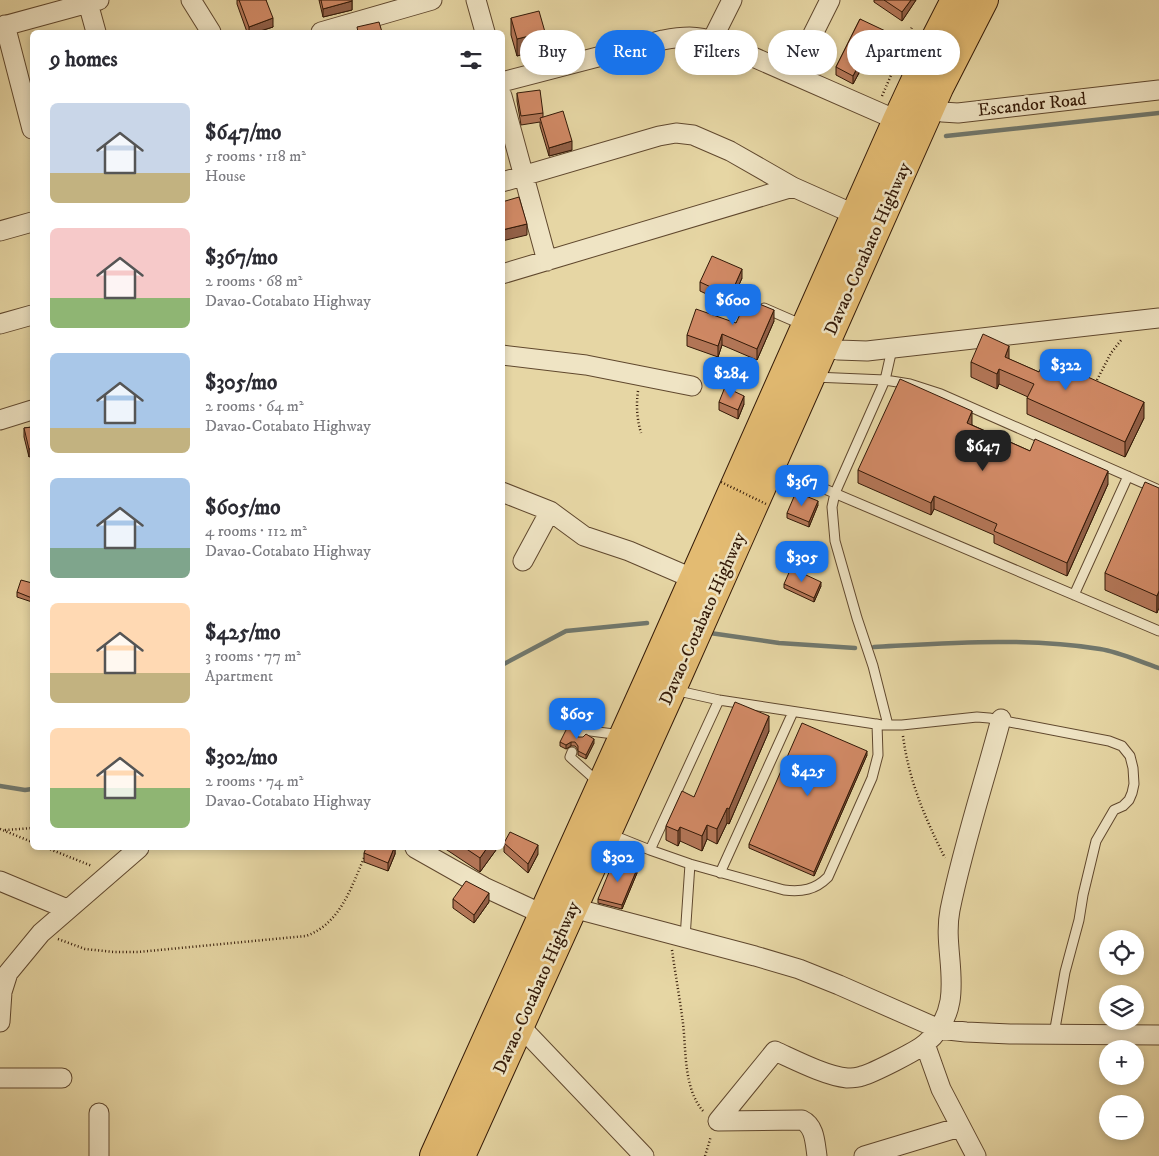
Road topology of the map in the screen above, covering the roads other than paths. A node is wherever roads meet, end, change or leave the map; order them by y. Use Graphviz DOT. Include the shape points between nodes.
graph roads {
  1 [pos="191,0"];
  2 [pos="432,0"];
  3 [pos="476,0"];
  4 [pos="732,0"];
  5 [pos="830,0"];
  6 [pos="955,0"];
  7 [pos="984,0"];
  8 [pos="94,2"];
  9 [pos="2,26"];
  10 [pos="96,30"];
  11 [pos="210,30"];
  12 [pos="328,30"];
  13 [pos="484,30"];
  14 [pos="717,30"];
  15 [pos="815,30"];
  16 [pos="675,38"];
  17 [pos="796,75"];
  18 [pos="505,81"];
  19 [pos="1159,90"];
  20 [pos="505,107"];
  21 [pos="906,114"];
  22 [pos="30,122"];
  23 [pos="524,176"];
  24 [pos="505,181"];
  25 [pos="793,187"];
  26 [pos="856,215"];
  27 [pos="30,223"];
  28 [pos="0,231"];
  29 [pos="547,261"];
  30 [pos="505,273"];
  31 [pos="752,302"];
  32 [pos="30,316"];
  33 [pos="1159,318"];
  34 [pos="0,324"];
  35 [pos="805,326"];
  36 [pos="824,346"];
  37 [pos="892,349"];
  38 [pos="505,354"];
  39 [pos="798,372"];
  40 [pos="885,380"];
  41 [pos="692,386"];
  42 [pos="30,411"];
  43 [pos="0,420"];
  44 [pos="759,460"];
  45 [pos="1128,476"];
  46 [pos="1159,490"];
  47 [pos="505,493"];
  48 [pos="836,493"];
  49 [pos="550,511"];
  50 [pos="523,561"];
  51 [pos="694,579"];
  52 [pos="1074,595"];
  53 [pos="1159,631"];
  54 [pos="660,684"];
  55 [pos="719,700"];
  56 [pos="793,712"];
  57 [pos="1002,720"];
  58 [pos="877,724"];
  59 [pos="888,725"];
  60 [pos="580,736"];
  61 [pos="623,736"];
  62 [pos="572,752"];
  63 [pos="601,784"];
  64 [pos="596,828"];
  65 [pos="137,850"];
  66 [pos="419,850"];
  67 [pos="650,850"];
  68 [pos="690,864"];
  69 [pos="720,873"];
  70 [pos="0,881"];
  71 [pos="67,909"];
  72 [pos="557,911"];
  73 [pos="677,936"];
  74 [pos="0,1022"];
  75 [pos="520,1026"];
  76 [pos="939,1029"];
  77 [pos="1054,1034"];
  78 [pos="1159,1035"];
  79 [pos="925,1044"];
  80 [pos="0,1078"];
  81 [pos="62,1078"];
  82 [pos="99,1113"];
  83 [pos="960,1127"];
  84 [pos="99,1156"];
  85 [pos="434,1156"];
  86 [pos="461,1156"];
  87 [pos="644,1156"];
  88 [pos="817,1156"];
  89 [pos="864,1156"];
  90 [pos="976,1156"];
  1 -- 11 [label="street"];
  2 -- 12 [label="street"];
  3 -- 13 [label="street"];
  4 -- 14 [label="street"];
  5 -- 15 [label="street"];
  6 -- 21 [label="highway, Davao-Cotabato Highway"];
  7 -- 21 [label="highway, Davao-Cotabato Highway" via="952,61"];
  8 -- 9 [label="street"];
  8 -- 10 [label="street"];
  9 -- 22 [label="street"];
  16 -- 18 [label="street, Escandor Road"];
  17 -- 21 [label="street, Escandor Road"];
  19 -- 21 [label="street, Escandor Road" via="972,112"];
  20 -- 23 [label="street"];
  21 -- 26 [label="highway, Davao-Cotabato Highway"];
  21 -- 36 [label="highway, Davao-Cotabato Highway"];
  23 -- 24 [label="street"];
  23 -- 25 [label="street" via="676,133 693,135 730,152"];
  23 -- 29 [label="street"];
  25 -- 26 [label="street"];
  25 -- 29 [label="street"];
  26 -- 35 [label="highway, Davao-Cotabato Highway"];
  27 -- 28 [label="street"];
  29 -- 30 [label="street"];
  31 -- 35 [label="lane"];
  32 -- 34 [label="street"];
  33 -- 37 [label="street"];
  35 -- 39 [label="highway, Davao-Cotabato Highway"];
  36 -- 37 [label="street" via="852,351"];
  36 -- 39 [label="highway, Davao-Cotabato Highway"];
  37 -- 40 [label="lane"];
  38 -- 41 [label="street" via="586,364"];
  39 -- 40 [label="lane"];
  39 -- 44 [label="highway, Davao-Cotabato Highway"];
  40 -- 45 [label="lane" via="941,394"];
  40 -- 48 [label="lane"];
  42 -- 43 [label="street"];
  44 -- 48 [label="lane"];
  44 -- 51 [label="highway, Davao-Cotabato Highway"];
  44 -- 54 [label="highway, Davao-Cotabato Highway"];
  45 -- 46 [label="lane"];
  45 -- 52 [label="lane"];
  47 -- 49 [label="street"];
  48 -- 52 [label="lane"];
  48 -- 59 [label="lane" via="832,507 836,541"];
  49 -- 50 [label="street"];
  49 -- 51 [label="street" via="584,536"];
  51 -- 54 [label="highway, Davao-Cotabato Highway"];
  52 -- 53 [label="lane"];
  54 -- 55 [label="lane"];
  54 -- 61 [label="highway, Davao-Cotabato Highway"];
  54 -- 64 [label="highway, Davao-Cotabato Highway"];
  55 -- 56 [label="lane"];
  55 -- 67 [label="lane"];
  56 -- 58 [label="lane"];
  56 -- 69 [label="lane"];
  57 -- 59 [label="lane" via="977,717"];
  57 -- 76 [label="street" via="949,913 950,1001"];
  57 -- 77 [label="lane" via="1109,741 1122,746 1130,756 1133,768 1134,784 1129,800 1114,810 1096,841"];
  58 -- 59 [label="lane"];
  58 -- 69 [label="lane" via="876,766 828,878 820,885 797,892"];
  60 -- 61 [label="lane" via="583,730"];
  61 -- 63 [label="highway, Davao-Cotabato Highway"];
  62 -- 63 [label="lane" via="570,757"];
  63 -- 64 [label="highway, Davao-Cotabato Highway"];
  64 -- 67 [label="lane"];
  64 -- 72 [label="highway, Davao-Cotabato Highway"];
  65 -- 71 [label="street"];
  66 -- 72 [label="street" via="484,887"];
  67 -- 68 [label="lane"];
  68 -- 69 [label="lane"];
  68 -- 73 [label="lane"];
  70 -- 71 [label="street"];
  71 -- 74 [label="street" via="41,933 8,973 2,992"];
  72 -- 73 [label="street"];
  72 -- 75 [label="highway, Davao-Cotabato Highway"];
  72 -- 85 [label="highway, Davao-Cotabato Highway"];
  73 -- 76 [label="street" via="799,969"];
  75 -- 86 [label="highway, Davao-Cotabato Highway"];
  75 -- 87 [label="street"];
  76 -- 77 [label="street"];
  76 -- 79 [label="street"];
  77 -- 78 [label="street"];
  79 -- 83 [label="street" via="941,1089"];
  79 -- 88 [label="street" via="870,1073 848,1078 835,1076 775,1051 718,1121 802,1120 811,1127"];
  80 -- 81 [label="street"];
  82 -- 84 [label="street"];
  83 -- 89 [label="street"];
  83 -- 90 [label="street"];
}
